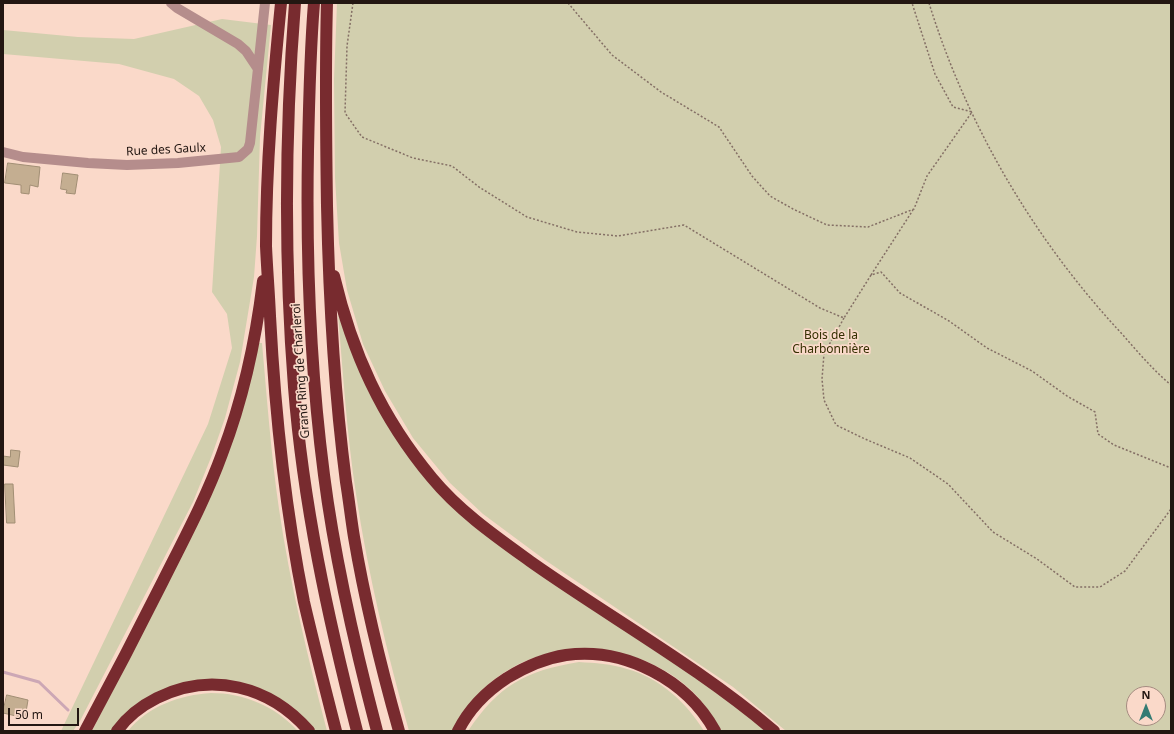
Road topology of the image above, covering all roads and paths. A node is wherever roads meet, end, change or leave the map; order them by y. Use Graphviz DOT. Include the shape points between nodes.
graph roads {
  1 [pos="171,3"];
  2 [pos="266,3"];
  3 [pos="281,3"];
  4 [pos="295,3"];
  5 [pos="314,3"];
  6 [pos="328,3"];
  7 [pos="353,3"];
  8 [pos="568,3"];
  9 [pos="912,3"];
  10 [pos="930,3"];
  11 [pos="258,69"];
  12 [pos="972,112"];
  13 [pos="3,152"];
  14 [pos="914,209"];
  15 [pos="266,248"];
  16 [pos="328,249"];
  17 [pos="871,276"];
  18 [pos="844,318"];
  19 [pos="1171,385"];
  20 [pos="1171,468"];
  21 [pos="1171,509"];
  22 [pos="85,731"];
  23 [pos="117,731"];
  24 [pos="309,731"];
  25 [pos="336,731"];
  26 [pos="357,731"];
  27 [pos="377,731"];
  28 [pos="399,731"];
  29 [pos="458,731"];
  30 [pos="715,731"];
  31 [pos="774,731"];
  1 -- 11 [label="street" via="238,44"];
  2 -- 11 [label="street, Rue des Gaulx"];
  3 -- 15 [label="highway" via="270,125"];
  4 -- 26 [label="highway, Grand Ring de Charleroi" via="287,205 294,387 319,569"];
  5 -- 27 [label="highway, Grand Ring de Charleroi" via="307,205 314,386 324,476 339,566 356,651"];
  6 -- 16 [label="highway"];
  7 -- 18 [label="path" via="347,46 345,113 362,136 413,158 452,166 527,218 577,232 618,236 684,225 820,308"];
  8 -- 14 [label="path" via="612,55 661,92 719,127 752,176 770,196 827,225 868,227"];
  9 -- 12 [label="path" via="936,74 953,108"];
  10 -- 12 [label="path" via="960,88"];
  11 -- 13 [label="street, Rue des Gaulx" via="250,143 248,149 239,157 127,166 23,157"];
  12 -- 14 [label="path" via="927,176"];
  12 -- 19 [label="path" via="1037,228 1106,317"];
  14 -- 17 [label="path"];
  15 -- 22 [label="highway" via="247,369 222,453 192,524"];
  15 -- 25 [label="highway" via="274,399 294,547 316,656"];
  16 -- 28 [label="highway" via="336,403 354,536 368,609"];
  16 -- 31 [label="highway" via="358,356 393,426 432,478 494,535 727,694"];
  17 -- 18 [label="path"];
  17 -- 20 [label="path" via="881,272 900,293 949,321 987,348 1032,370 1067,396 1095,412 1098,434 1114,445"];
  18 -- 21 [label="path" via="824,354 822,379 824,400 836,425 910,458 948,484 993,532 1037,559 1075,587 1100,587 1125,571"];
  23 -- 24 [label="highway" via="140,708 163,695 191,686 216,684 238,687 274,701 288,710"];
  29 -- 30 [label="highway" via="477,703 498,684 518,672 566,655 595,654 648,668 670,680 692,699"];
}
